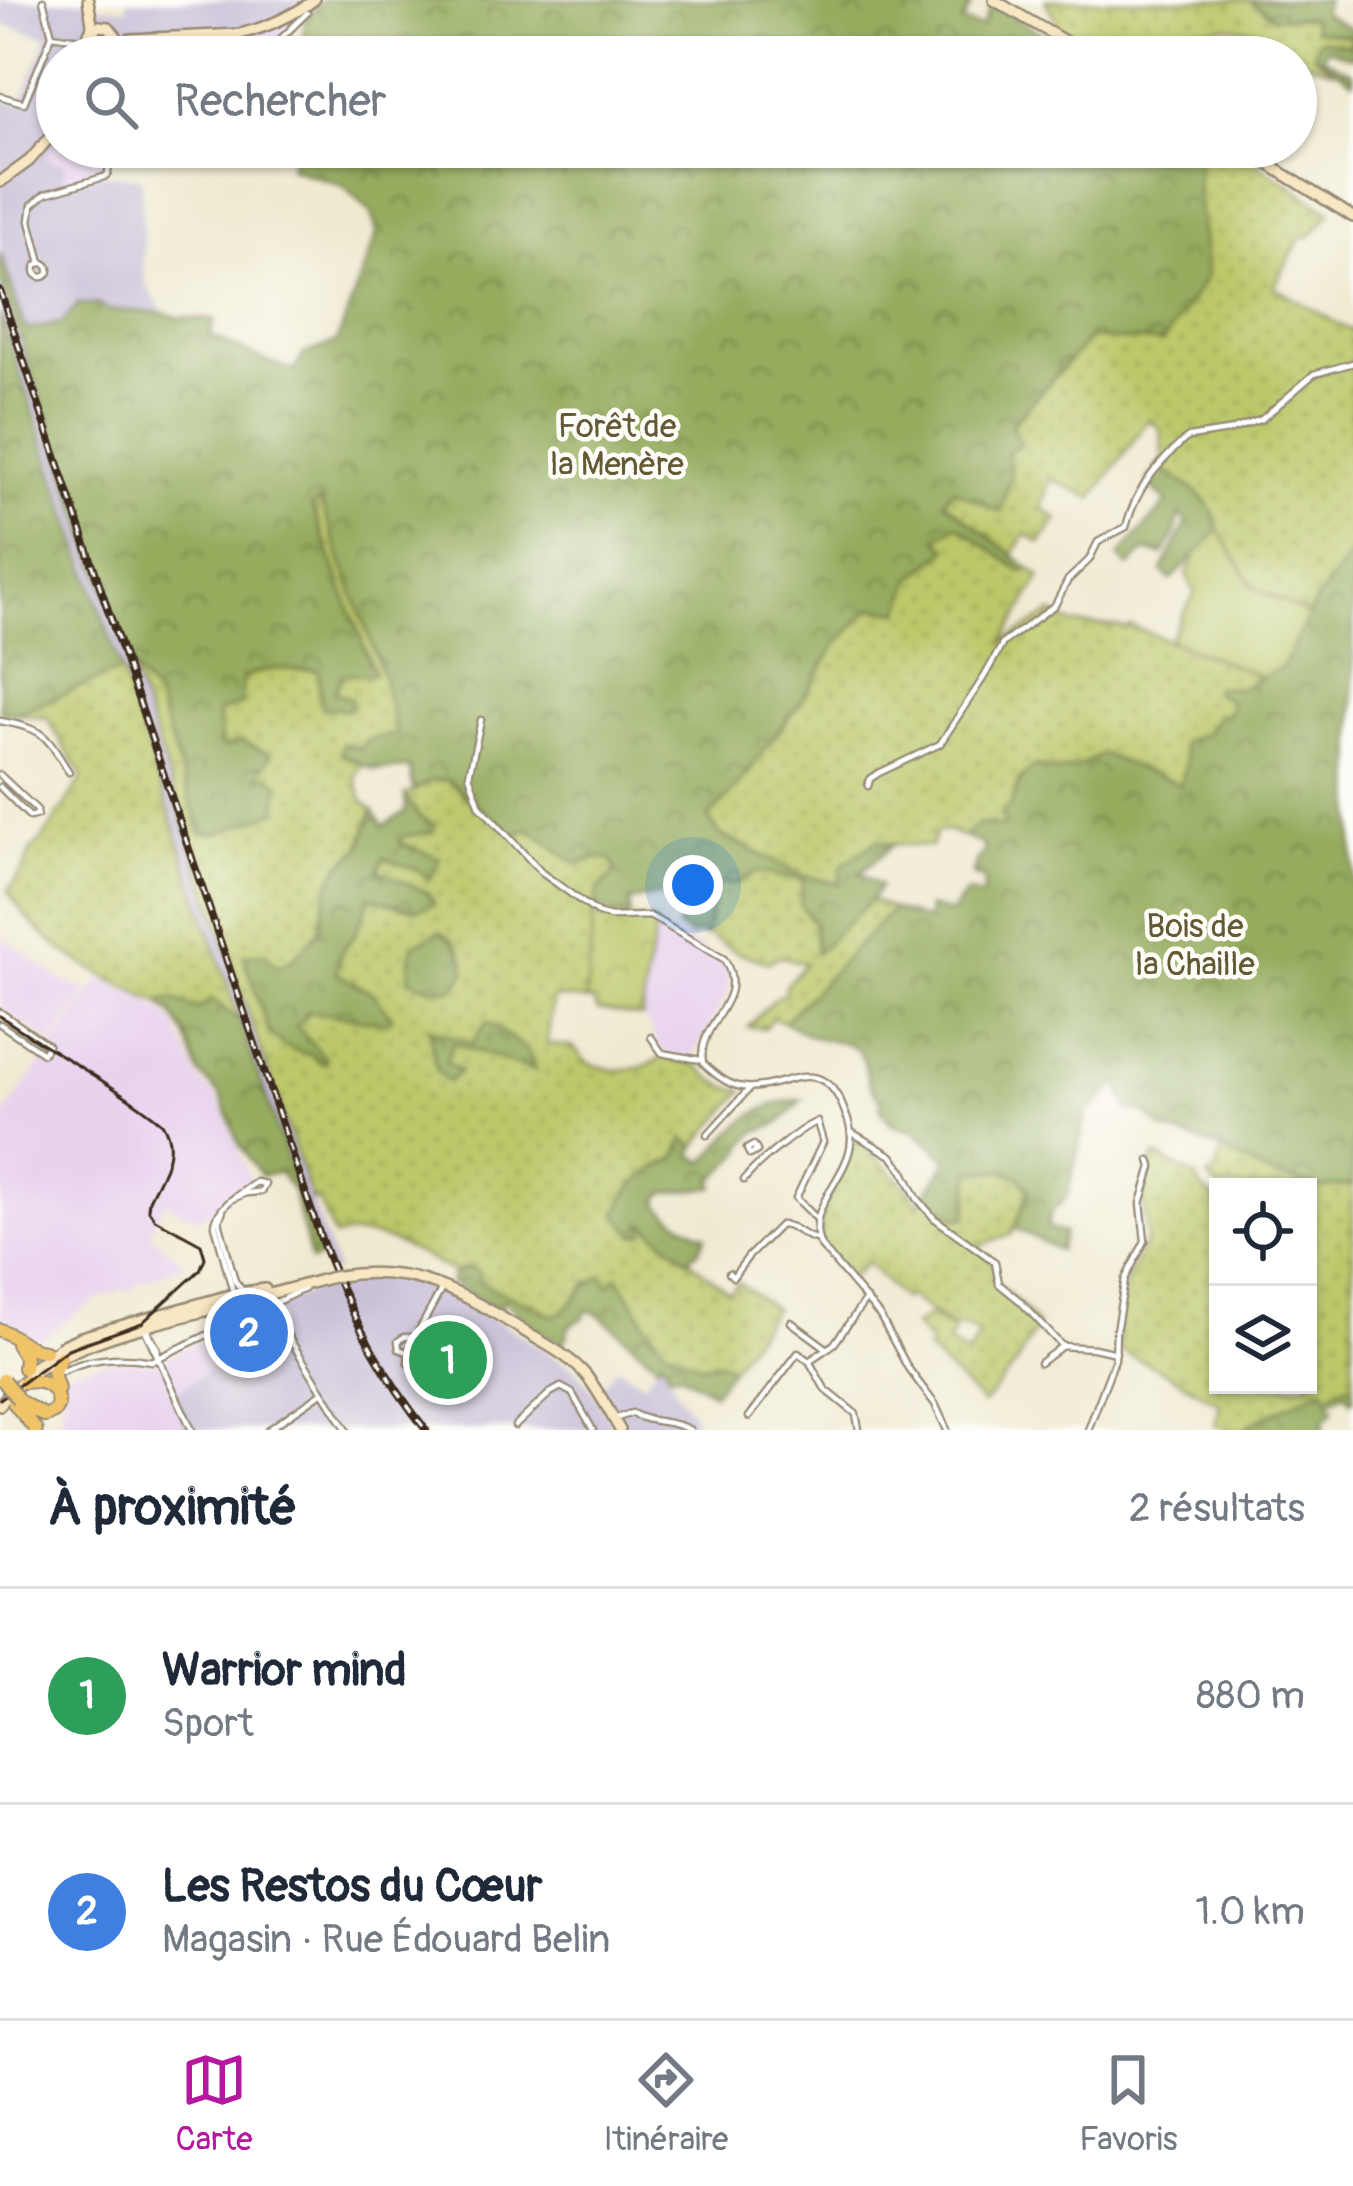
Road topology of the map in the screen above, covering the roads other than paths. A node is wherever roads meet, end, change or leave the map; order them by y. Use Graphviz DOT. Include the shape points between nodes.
graph roads {
  1 [pos="43,0"];
  2 [pos="314,0"];
  3 [pos="994,0"];
  4 [pos="89,3"];
  5 [pos="300,10"];
  6 [pos="104,26"];
  7 [pos="116,32"];
  8 [pos="52,35"];
  9 [pos="57,36"];
  10 [pos="87,36"];
  11 [pos="93,36"];
  12 [pos="115,36"];
  13 [pos="124,36"];
  14 [pos="196,36"];
  15 [pos="279,36"];
  16 [pos="1056,36"];
  17 [pos="36,74"];
  18 [pos="0,96"];
  19 [pos="36,153"];
  20 [pos="108,168"];
  21 [pos="1275,168"];
  22 [pos="0,182"];
  23 [pos="1353,217"];
  24 [pos="40,263"];
  25 [pos="1353,363"];
  26 [pos="482,720"];
  27 [pos="0,722"];
  28 [pos="69,772"];
  29 [pos="0,775"];
  30 [pos="868,786"];
  31 [pos="0,787"];
  32 [pos="0,1012"];
  33 [pos="0,1024"];
  34 [pos="651,1037"];
  35 [pos="702,1060"];
  36 [pos="750,1088"];
  37 [pos="851,1132"];
  38 [pos="707,1135"];
  39 [pos="757,1153"];
  40 [pos="764,1158"];
  41 [pos="1150,1160"];
  42 [pos="744,1180"];
  43 [pos="255,1189"];
  44 [pos="818,1219"];
  45 [pos="818,1239"];
  46 [pos="729,1273"];
  47 [pos="334,1277"];
  48 [pos="315,1283"];
  49 [pos="444,1285"];
  50 [pos="866,1299"];
  51 [pos="238,1300"];
  52 [pos="791,1322"];
  53 [pos="142,1324"];
  54 [pos="282,1327"];
  55 [pos="0,1334"];
  56 [pos="415,1337"];
  57 [pos="1062,1346"];
  58 [pos="826,1349"];
  59 [pos="45,1351"];
  60 [pos="408,1352"];
  61 [pos="1116,1353"];
  62 [pos="155,1354"];
  63 [pos="61,1361"];
  64 [pos="808,1361"];
  65 [pos="408,1363"];
  66 [pos="1040,1363"];
  67 [pos="24,1375"];
  68 [pos="1,1384"];
  69 [pos="323,1392"];
  70 [pos="13,1402"];
  71 [pos="749,1417"];
  72 [pos="617,1425"];
  73 [pos="514,1426"];
  74 [pos="57,1429"];
  75 [pos="35,1430"];
  76 [pos="193,1430"];
  77 [pos="268,1430"];
  78 [pos="347,1430"];
  79 [pos="593,1430"];
  80 [pos="690,1430"];
  81 [pos="859,1430"];
  82 [pos="946,1430"];
  83 [pos="1088,1430"];
  1 -- 8 [label="street"];
  2 -- 5 [label="street"];
  3 -- 16 [label="street"];
  4 -- 6 [label="street"];
  4 -- 10 [label="street"];
  5 -- 14 [label="street" via="240,34"];
  5 -- 15 [label="street"];
  6 -- 7 [label="street"];
  6 -- 11 [label="street"];
  7 -- 12 [label="street"];
  7 -- 13 [label="street"];
  8 -- 9 [label="street"];
  17 -- 18 [label="street" via="24,103"];
  19 -- 22 [label="street"];
  20 -- 24 [label="street" via="100,179 38,198 29,214"];
  21 -- 23 [label="street"];
  25 -- 30 [label="street" via="1314,374 1262,418 1183,441 1144,482 1126,526 1099,542 1055,605 1003,643 940,744"];
  26 -- 35 [label="street" via="469,775 480,806 542,873 599,914 650,916 724,959 733,988"];
  27 -- 28 [label="street" via="46,736"];
  29 -- 31 [label="street" via="37,815"];
  32 -- 33 [label="street" via="48,1045 43,1053"];
  34 -- 35 [label="street" via="662,1053"];
  35 -- 36 [label="street"];
  36 -- 37 [label="street" via="821,1079 840,1098"];
  36 -- 38 [label="street"];
  37 -- 44 [label="street" via="847,1162"];
  37 -- 57 [label="street" via="892,1156 923,1206 995,1262 999,1283"];
  39 -- 40 [label="street"];
  40 -- 42 [label="street"];
  40 -- 44 [label="street" via="809,1123 819,1124 823,1142 796,1198"];
  41 -- 61 [label="street" via="1141,1203 1145,1241 1126,1279"];
  43 -- 51 [label="street" via="215,1217"];
  44 -- 45 [label="street"];
  45 -- 46 [label="street" via="780,1225"];
  45 -- 50 [label="street"];
  47 -- 48 [label="street"];
  47 -- 49 [label="street" via="388,1274"];
  47 -- 51 [label="street"];
  48 -- 51 [label="street"];
  48 -- 51 [label="street"];
  49 -- 56 [label="street"];
  49 -- 72 [label="street" via="566,1357"];
  50 -- 58 [label="street"];
  50 -- 82 [label="street"];
  51 -- 53 [label="street"];
  51 -- 62 [label="street"];
  52 -- 58 [label="street"];
  53 -- 62 [label="street"];
  53 -- 63 [label="street"];
  54 -- 69 [label="street"];
  55 -- 59 [label="main road"];
  55 -- 67 [label="main road" via="18,1344"];
  56 -- 60 [label="street"];
  56 -- 60 [label="street" via="398,1341"];
  57 -- 61 [label="street"];
  57 -- 66 [label="street"];
  58 -- 64 [label="street"];
  59 -- 63 [label="street"];
  60 -- 65 [label="street"];
  61 -- 83 [label="street"];
  62 -- 63 [label="street" via="149,1361"];
  62 -- 76 [label="street"];
  63 -- 67 [label="street"];
  63 -- 74 [label="main road" via="53,1382 62,1401"];
  64 -- 71 [label="street" via="798,1353"];
  64 -- 81 [label="street" via="824,1389 856,1414"];
  67 -- 68 [label="street"];
  67 -- 70 [label="street"];
  67 -- 70 [label="main road" via="46,1383 58,1405 45,1416"];
  68 -- 70 [label="main road, bridge"];
  69 -- 77 [label="street"];
  69 -- 78 [label="street"];
  70 -- 75 [label="main road"];
  72 -- 80 [label="street" via="629,1412"];
  73 -- 79 [label="street" via="561,1387"];
}
